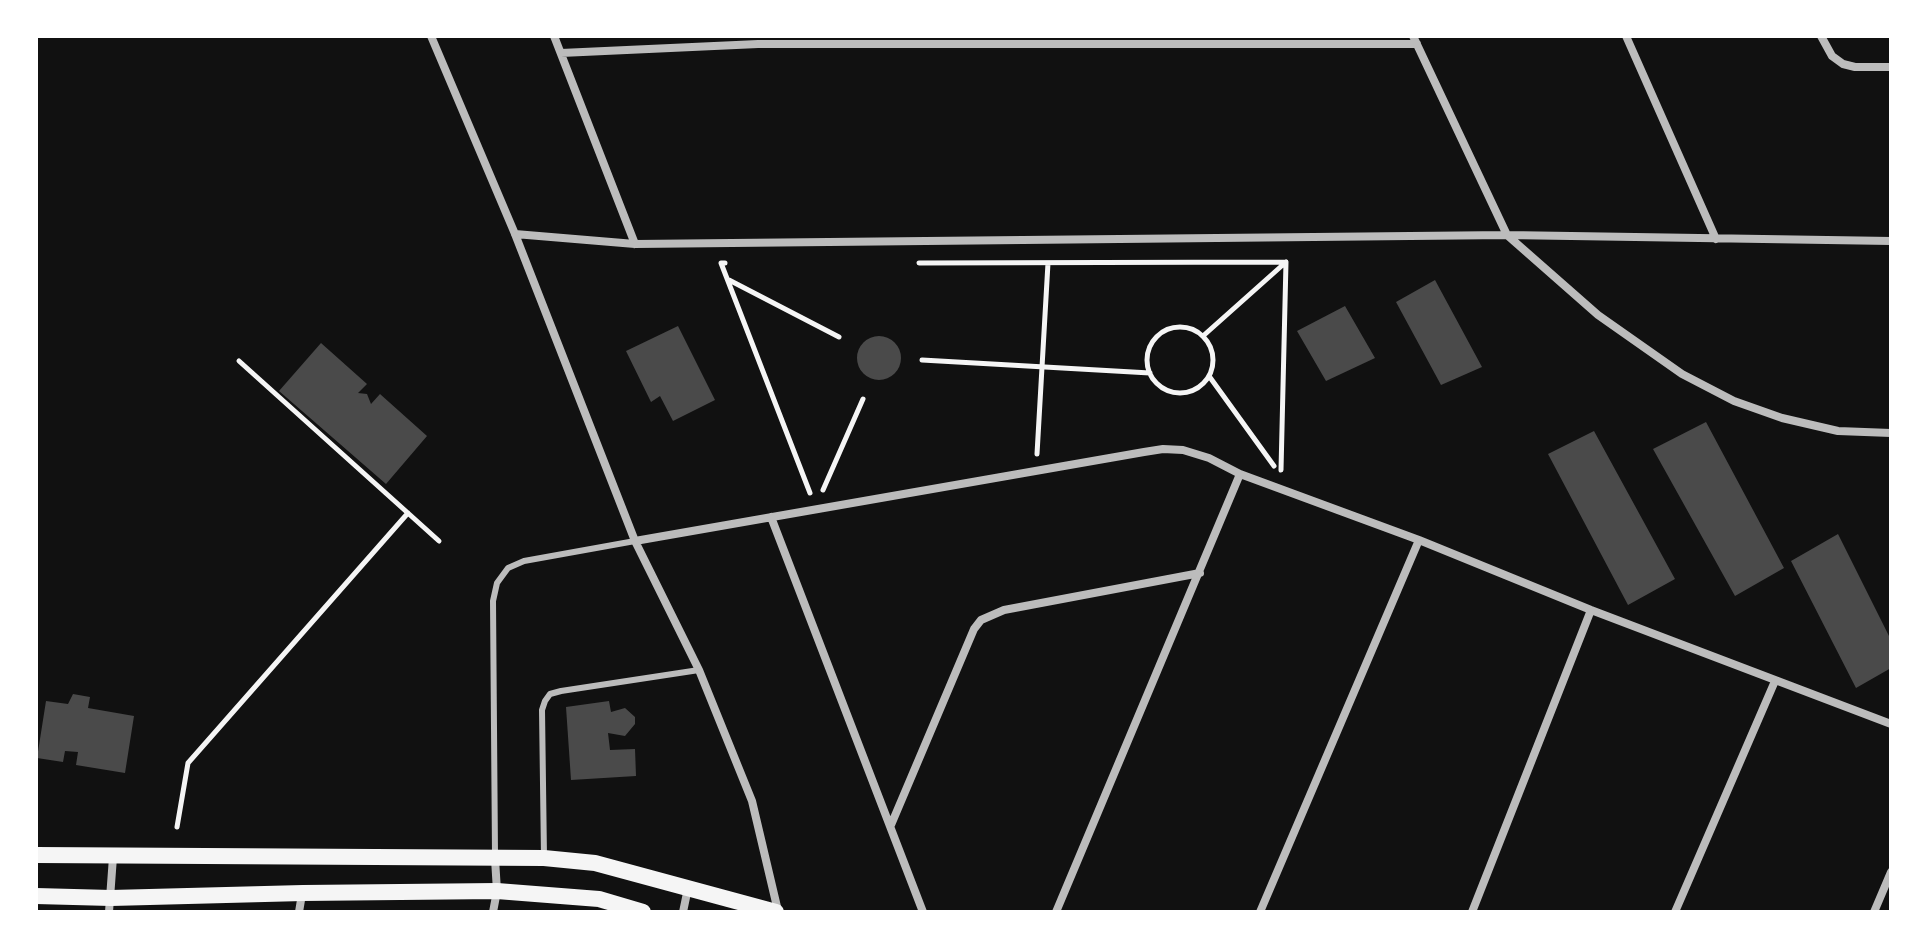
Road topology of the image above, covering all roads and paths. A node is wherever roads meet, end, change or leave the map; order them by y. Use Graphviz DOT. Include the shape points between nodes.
graph roads {
  1 [pos="431,36"];
  2 [pos="554,36"];
  3 [pos="1626,36"];
  4 [pos="1821,36"];
  5 [pos="757,40"];
  6 [pos="1415,40"];
  7 [pos="561,53"];
  8 [pos="1891,67"];
  9 [pos="515,234"];
  10 [pos="1507,235"];
  11 [pos="1716,239"];
  12 [pos="1891,241"];
  13 [pos="635,244"];
  14 [pos="1286,262"];
  15 [pos="736,263"];
  16 [pos="903,263"];
  17 [pos="1048,263"];
  18 [pos="728,279"];
  19 [pos="1203,336"];
  20 [pos="839,337"];
  21 [pos="922,360"];
  22 [pos="239,361"];
  23 [pos="1042,366"];
  24 [pos="1150,373"];
  25 [pos="1209,376"];
  26 [pos="863,399"];
  27 [pos="1891,433"];
  28 [pos="1036,466"];
  29 [pos="1267,470"];
  30 [pos="1240,474"];
  31 [pos="1280,476"];
  32 [pos="821,493"];
  33 [pos="815,506"];
  34 [pos="408,513"];
  35 [pos="771,517"];
  36 [pos="1419,540"];
  37 [pos="439,541"];
  38 [pos="635,541"];
  39 [pos="1200,573"];
  40 [pos="1591,610"];
  41 [pos="699,670"];
  42 [pos="1775,681"];
  43 [pos="1891,724"];
  44 [pos="891,825"];
  45 [pos="177,827"];
  46 [pos="36,855"];
  47 [pos="113,857"];
  48 [pos="544,858"];
  49 [pos="495,859"];
  50 [pos="1891,872"];
  51 [pos="688,887"];
  52 [pos="497,891"];
  53 [pos="303,893"];
  54 [pos="36,896"];
  55 [pos="110,905"];
  56 [pos="299,912"];
  57 [pos="493,912"];
  58 [pos="643,912"];
  59 [pos="683,912"];
  60 [pos="777,912"];
  61 [pos="923,912"];
  62 [pos="1056,912"];
  63 [pos="1260,912"];
  64 [pos="1472,912"];
  65 [pos="1675,912"];
  66 [pos="1874,912"];
  1 -- 9 [label="street"];
  2 -- 7 [label="street"];
  3 -- 11 [label="street"];
  4 -- 8 [label="street" via="1843,64"];
  5 -- 6 [label="street"];
  5 -- 7 [label="street"];
  6 -- 10 [label="street"];
  7 -- 13 [label="street"];
  9 -- 13 [label="street"];
  9 -- 38 [label="street"];
  10 -- 11 [label="street"];
  10 -- 13 [label="street"];
  10 -- 27 [label="street" via="1633,342 1682,374 1782,418 1838,431"];
  11 -- 12 [label="street"];
  14 -- 17 [label="path"];
  14 -- 19 [label="path"];
  14 -- 31 [label="path"];
  15 -- 18 [label="path" via="721,263"];
  16 -- 17 [label="path"];
  17 -- 23 [label="path"];
  18 -- 20 [label="path"];
  18 -- 33 [label="path"];
  19 -- 24 [label="path" via="1184,327 1159,335 1148,351"];
  19 -- 25 [label="path" via="1212,350"];
  21 -- 23 [label="path"];
  22 -- 37 [label="path"];
  23 -- 24 [label="path"];
  23 -- 28 [label="path"];
  24 -- 25 [label="path" via="1161,386 1181,393"];
  25 -- 31 [label="path"];
  26 -- 32 [label="path"];
  29 -- 31 [label="path"];
  30 -- 35 [label="street" via="1209,458 1163,449"];
  30 -- 36 [label="street"];
  30 -- 39 [label="street"];
  34 -- 45 [label="path" via="188,763"];
  35 -- 38 [label="street"];
  35 -- 44 [label="street"];
  36 -- 40 [label="street"];
  36 -- 63 [label="street"];
  38 -- 41 [label="street"];
  38 -- 49 [label="lane" via="524,561 508,568 497,583"];
  39 -- 44 [label="street" via="1004,610 981,620"];
  39 -- 62 [label="street"];
  40 -- 42 [label="street"];
  40 -- 64 [label="street"];
  41 -- 48 [label="lane" via="550,694 542,710"];
  41 -- 60 [label="street" via="752,801"];
  42 -- 43 [label="street"];
  42 -- 65 [label="street"];
  44 -- 61 [label="street"];
  46 -- 47 [label="main road"];
  47 -- 49 [label="main road"];
  47 -- 55 [label="street"];
  48 -- 49 [label="main road"];
  48 -- 51 [label="main road" via="595,863"];
  49 -- 52 [label="street"];
  50 -- 66 [label="street"];
  51 -- 59 [label="street"];
  51 -- 60 [label="main road"];
  52 -- 53 [label="main road"];
  52 -- 57 [label="street"];
  52 -- 58 [label="main road" via="599,899"];
  53 -- 55 [label="main road"];
  53 -- 56 [label="street"];
  54 -- 55 [label="main road"];
}
